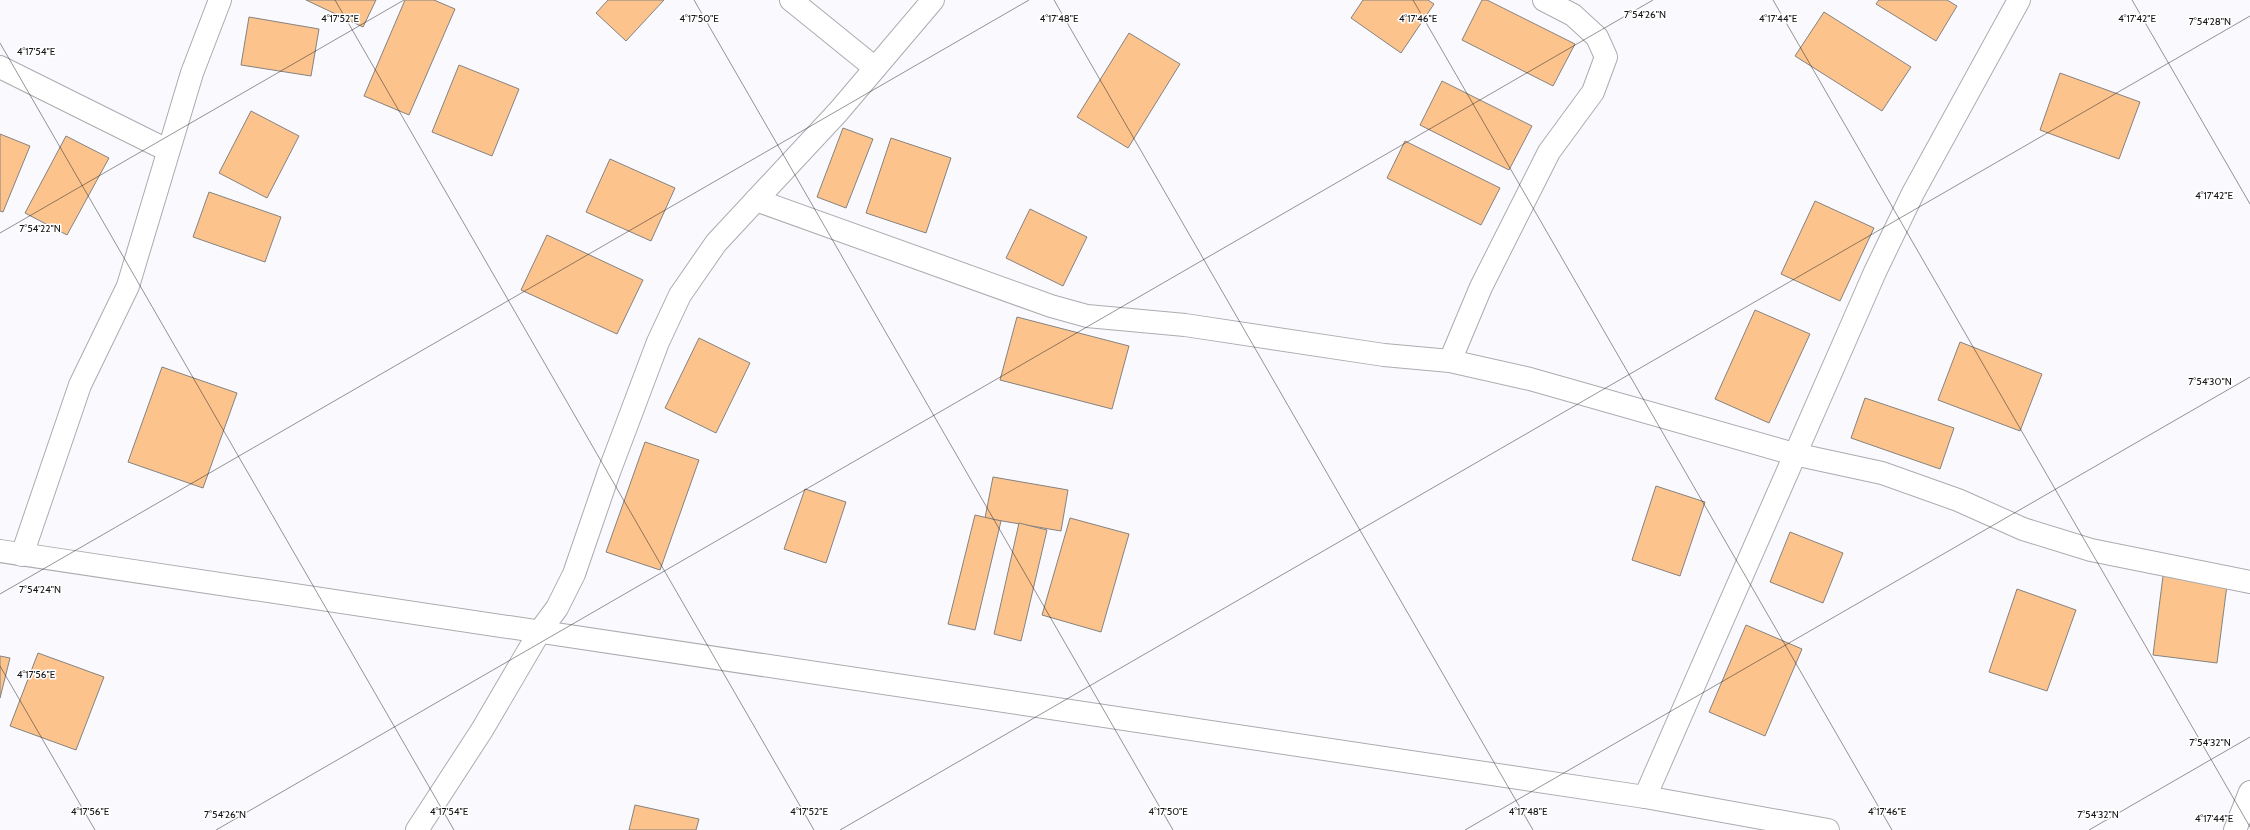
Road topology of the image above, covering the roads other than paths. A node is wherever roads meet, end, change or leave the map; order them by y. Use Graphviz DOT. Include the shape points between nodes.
graph roads {
  1 [pos="220,0"];
  2 [pos="791,0"];
  3 [pos="933,0"];
  4 [pos="1544,0"];
  5 [pos="2019,0"];
  6 [pos="0,67"];
  7 [pos="875,68"];
  8 [pos="167,150"];
  9 [pos="756,200"];
  10 [pos="1450,361"];
  11 [pos="1794,454"];
  12 [pos="0,551"];
  13 [pos="22,555"];
  14 [pos="2250,582"];
  15 [pos="540,631"];
  16 [pos="2250,792"];
  17 [pos="1645,797"];
  18 [pos="417,830"];
  19 [pos="1828,830"];
  20 [pos="2235,830"];
  1 -- 8 [label="street" via="192,73"];
  2 -- 7 [label="street"];
  3 -- 7 [label="street"];
  4 -- 10 [label="street" via="1578,19 1597,38 1606,57 1593,92 1546,158 1481,287"];
  5 -- 11 [label="street" via="1913,192"];
  6 -- 8 [label="street"];
  7 -- 9 [label="street"];
  8 -- 13 [label="street" via="128,286 80,385"];
  9 -- 10 [label="street" via="1051,306 1087,316 1185,325"];
  9 -- 15 [label="street" via="716,243 680,295 658,342 574,574 557,608"];
  10 -- 11 [label="street" via="1530,379"];
  11 -- 14 [label="street" via="1882,473 1958,500 2022,529 2091,550"];
  11 -- 17 [label="street"];
  12 -- 13 [label="street"];
  13 -- 15 [label="street"];
  15 -- 17 [label="street"];
  15 -- 18 [label="street" via="482,730"];
  16 -- 20 [label="street"];
  17 -- 19 [label="street"];
}
